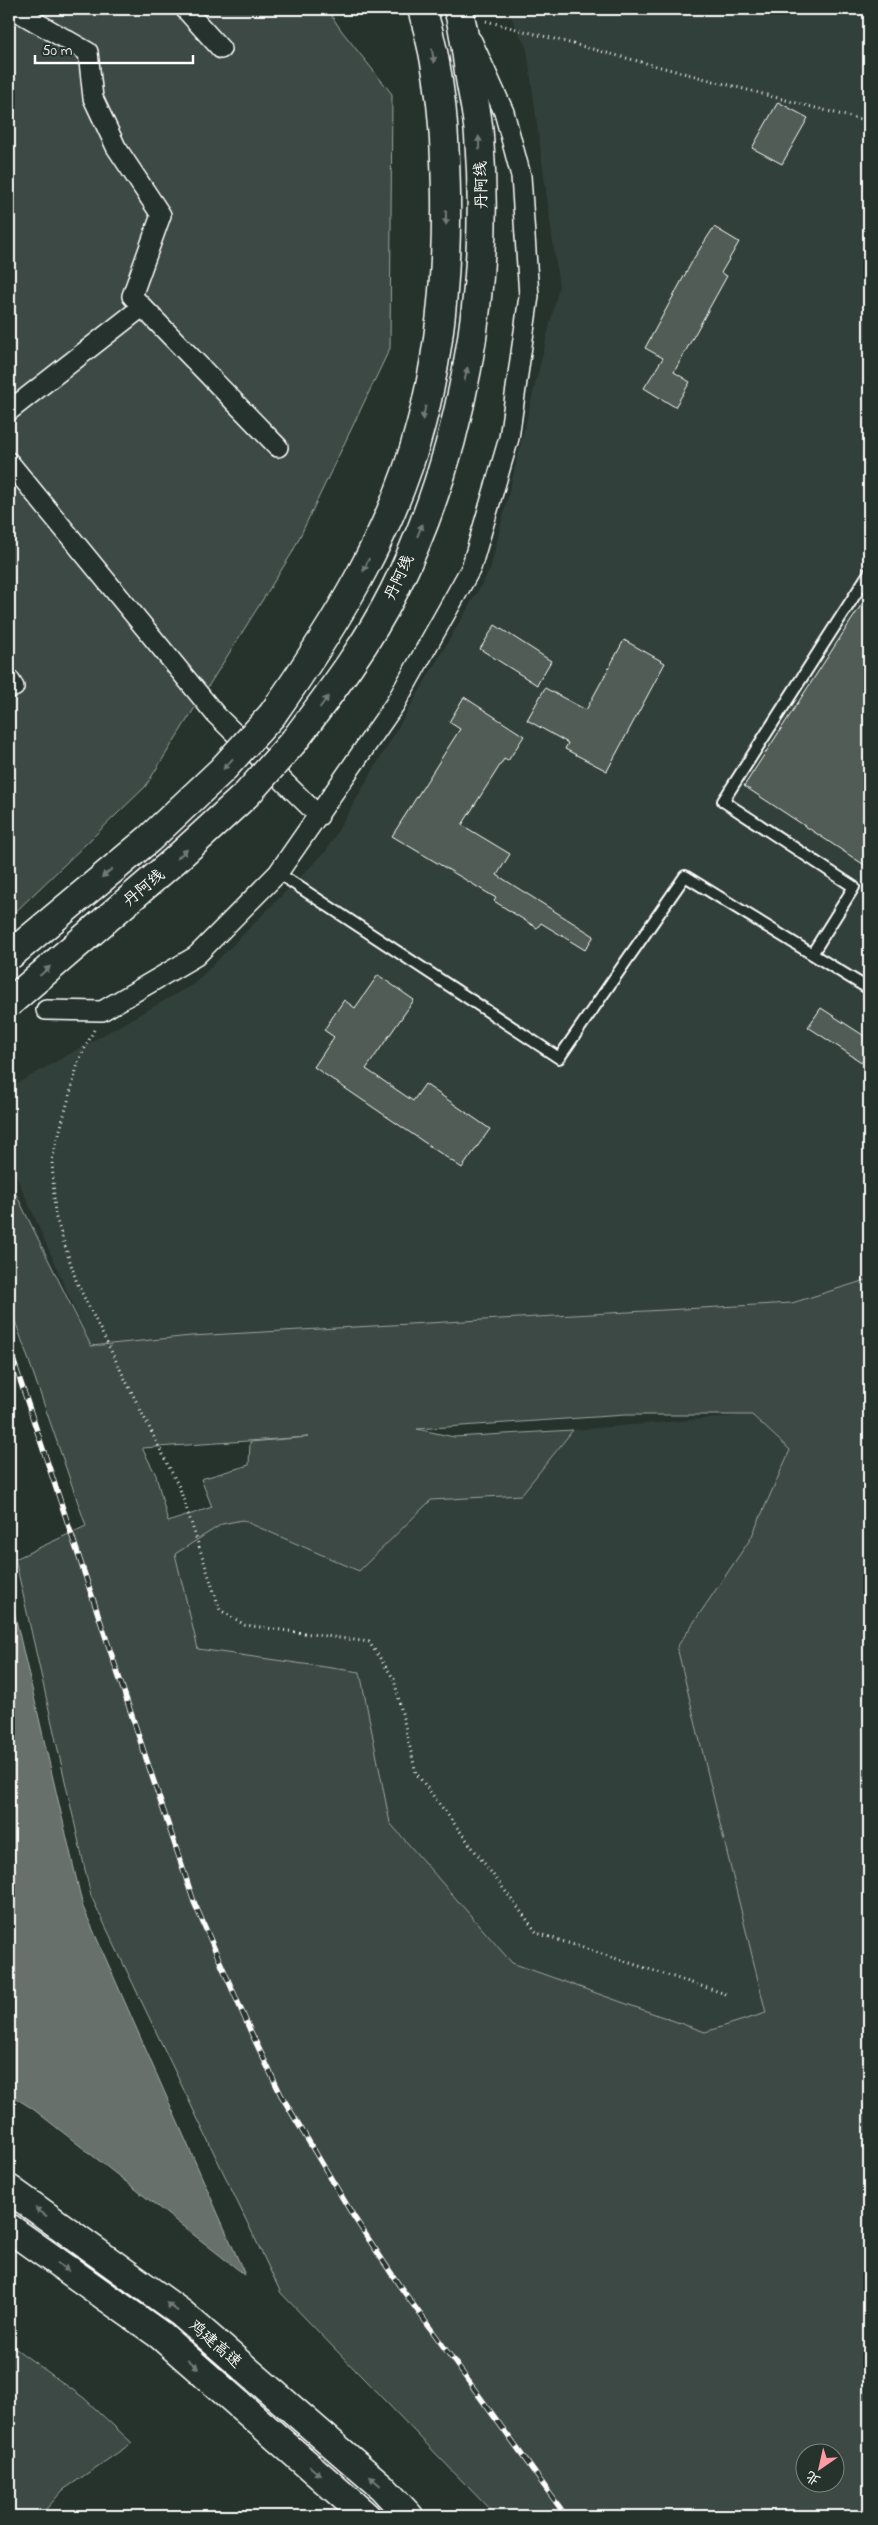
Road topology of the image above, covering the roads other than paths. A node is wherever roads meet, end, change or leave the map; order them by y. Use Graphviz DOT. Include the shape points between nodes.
graph roads {
  1 [pos="13,9"];
  2 [pos="185,9"];
  3 [pos="422,9"];
  4 [pos="458,11"];
  5 [pos="220,49"];
  6 [pos="142,307"];
  7 [pos="9,412"];
  8 [pos="278,447"];
  9 [pos="9,462"];
  10 [pos="869,573"];
  11 [pos="319,816"];
  12 [pos="278,873"];
  13 [pos="812,954"];
  14 [pos="9,956"];
  15 [pos="869,989"];
  16 [pos="9,1004"];
  17 [pos="46,1010"];
  18 [pos="9,2189"];
  19 [pos="9,2228"];
  20 [pos="366,2516"];
  21 [pos="409,2516"];
  1 -- 6 [label="street" via="88,52 93,98 116,147 161,215 132,296"];
  2 -- 5 [label="street"];
  3 -- 14 [label="highway, 丹阿线, one-way, bridge" via="429,30 445,128 446,227 438,341 423,416 397,494 361,576 317,651 272,715 222,770 149,839"];
  4 -- 11 [label="street" via="504,112 521,176 529,296 508,438 470,568 396,704"];
  16 -- 4 [label="highway, 丹阿线, one-way, bridge" via="240,801 294,740 347,671 394,591 425,517 452,436 471,349 482,239 479,135"];
  6 -- 7 [label="street"];
  6 -- 8 [label="street"];
  9 -- 11 [label="street" via="216,715"];
  10 -- 13 [label="lane" via="723,801 854,886"];
  11 -- 12 [label="street"];
  12 -- 13 [label="lane" via="559,1058 685,876"];
  12 -- 17 [label="street" via="196,956 102,1011"];
  13 -- 15 [label="lane"];
  21 -- 18 [label="highway, 鸡建高速, one-way" via="382,2487 181,2313"];
  19 -- 20 [label="highway, 鸡建高速, one-way" via="160,2336"];
}
